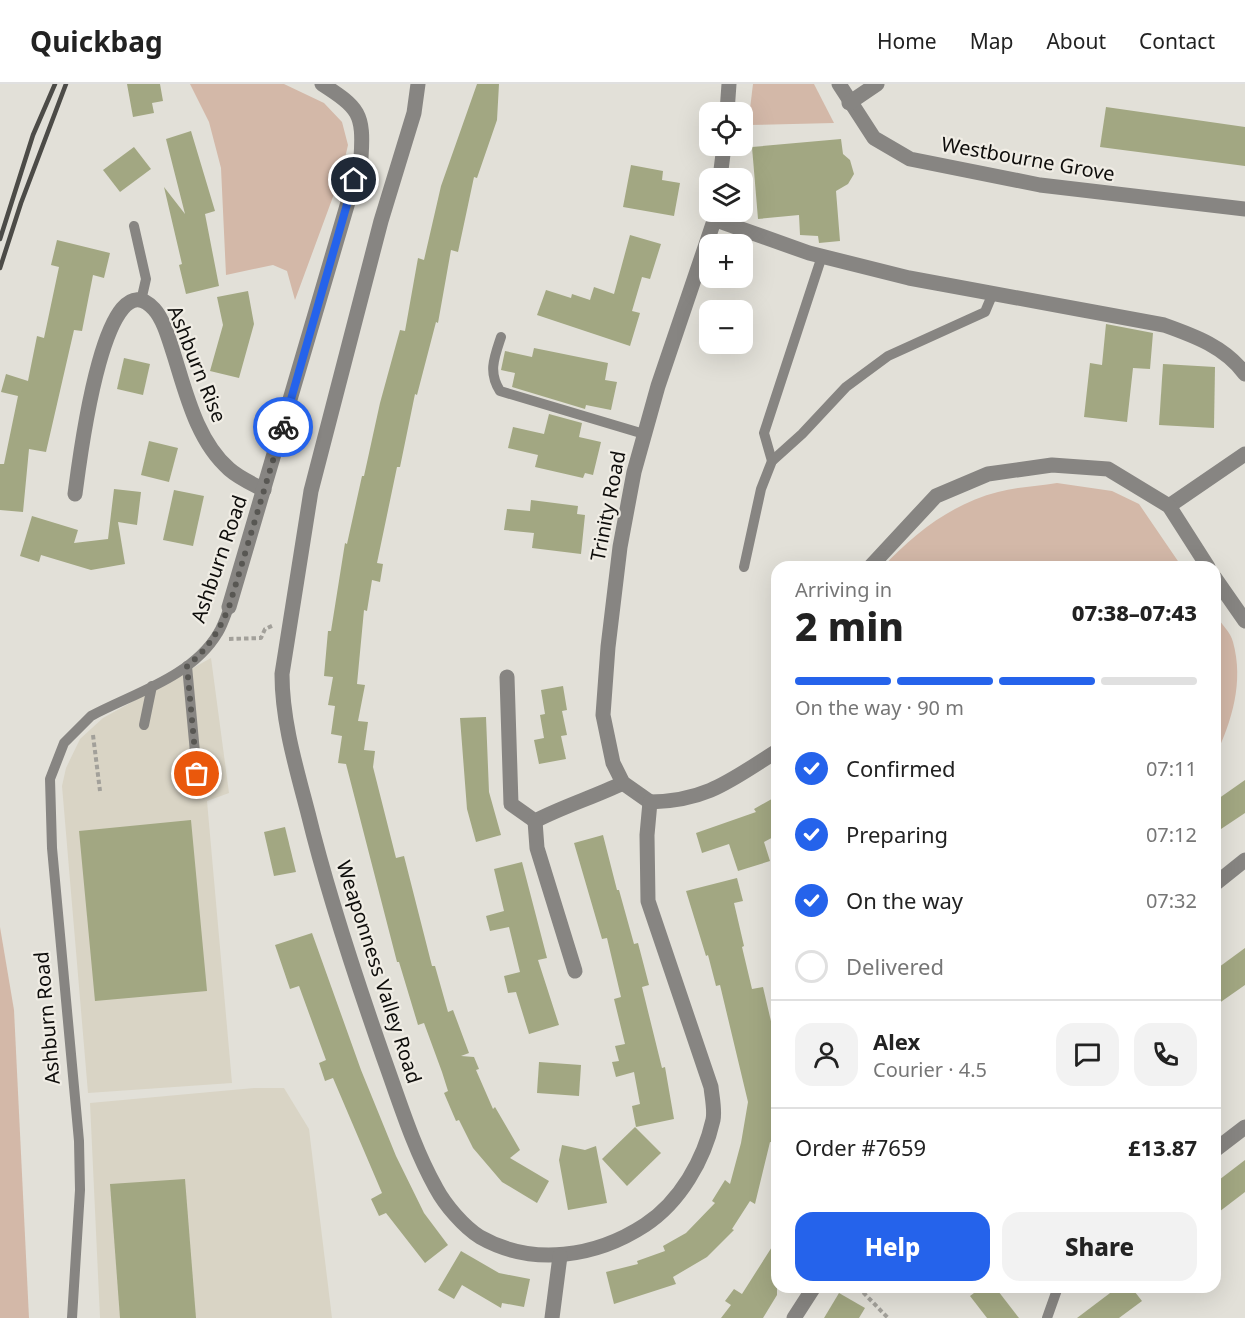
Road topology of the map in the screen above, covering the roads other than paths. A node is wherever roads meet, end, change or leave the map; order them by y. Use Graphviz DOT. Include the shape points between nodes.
graph roads {
  1 [pos="322,84"];
  2 [pos="418,84"];
  3 [pos="729,84"];
  4 [pos="839,84"];
  5 [pos="877,84"];
  6 [pos="728,102"];
  7 [pos="849,103"];
  8 [pos="1245,209"];
  9 [pos="714,222"];
  10 [pos="732,222"];
  11 [pos="134,226"];
  12 [pos="822,256"];
  13 [pos="993,293"];
  14 [pos="141,301"];
  15 [pos="501,337"];
  16 [pos="1245,374"];
  17 [pos="644,434"];
  18 [pos="1245,454"];
  19 [pos="772,461"];
  20 [pos="264,490"];
  21 [pos="75,494"];
  22 [pos="1169,506"];
  23 [pos="876,561"];
  24 [pos="1204,561"];
  25 [pos="744,567"];
  26 [pos="1221,587"];
  27 [pos="229,607"];
  28 [pos="1245,621"];
  29 [pos="187,666"];
  30 [pos="507,676"];
  31 [pos="152,686"];
  32 [pos="144,725"];
  33 [pos="771,755"];
  34 [pos="197,774"];
  35 [pos="623,783"];
  36 [pos="650,802"];
  37 [pos="535,821"];
  38 [pos="1245,860"];
  39 [pos="1221,879"];
  40 [pos="574,971"];
  41 [pos="1245,1127"];
  42 [pos="1221,1145"];
  43 [pos="560,1256"];
  44 [pos="810,1293"];
  45 [pos="1056,1293"];
  46 [pos="72,1318"];
  47 [pos="552,1318"];
  48 [pos="794,1318"];
  49 [pos="1047,1318"];
  1 -- 20 [label="street, Ashburn Road" via="356,111 363,127 361,158"];
  2 -- 43 [label="street, Weaponness Valley Road" via="414,113 381,221 310,491 282,674 285,723 349,961 417,1147 437,1190 479,1236 519,1252"];
  3 -- 6 [label="street"];
  4 -- 7 [label="street, Westbourne Grove"];
  5 -- 7 [label="street"];
  7 -- 8 [label="street, Westbourne Grove" via="874,138 910,159 1040,185"];
  9 -- 17 [label="street, Trinity Road"];
  10 -- 12 [label="street"];
  11 -- 14 [label="lane" via="146,279"];
  12 -- 13 [label="street" via="909,278"];
  12 -- 19 [label="lane" via="764,433"];
  13 -- 16 [label="street" via="1164,325 1203,339"];
  13 -- 19 [label="lane" via="985,312 888,356 846,387"];
  14 -- 20 [label="street, Ashburn Rise" via="157,312 207,441 229,470"];
  14 -- 21 [label="street, Ashburn Rise" via="122,309 106,336 92,384"];
  15 -- 17 [label="lane" via="492,362 492,379 500,391"];
  17 -- 35 [label="street, Trinity Road" via="620,547 604,695 606,737"];
  18 -- 22 [label="street"];
  19 -- 25 [label="lane" via="761,489"];
  20 -- 27 [label="street, Ashburn Road"];
  22 -- 23 [label="street" via="1108,469 1052,465 988,474 936,496"];
  22 -- 24 [label="street"];
  26 -- 28 [label="street"];
  27 -- 29 [label="lane, Ashburn Road" via="204,652"];
  29 -- 31 [label="lane, Ashburn Road"];
  29 -- 34 [label="lane"];
  30 -- 37 [label="street" via="511,804"];
  31 -- 32 [label="lane"];
  31 -- 46 [label="lane, Ashburn Road" via="91,716 64,743 50,779 52,848 79,1141"];
  33 -- 36 [label="street" via="717,789 680,801"];
  35 -- 36 [label="street"];
  35 -- 37 [label="street"];
  36 -- 43 [label="street, Weaponness Valley Road" via="648,902 711,1087 713,1119 692,1176 668,1206 614,1244"];
  37 -- 40 [label="street" via="537,849"];
  38 -- 39 [label="street"];
  41 -- 42 [label="street"];
  43 -- 47 [label="street"];
  44 -- 48 [label="street"];
  45 -- 49 [label="lane"];
}
